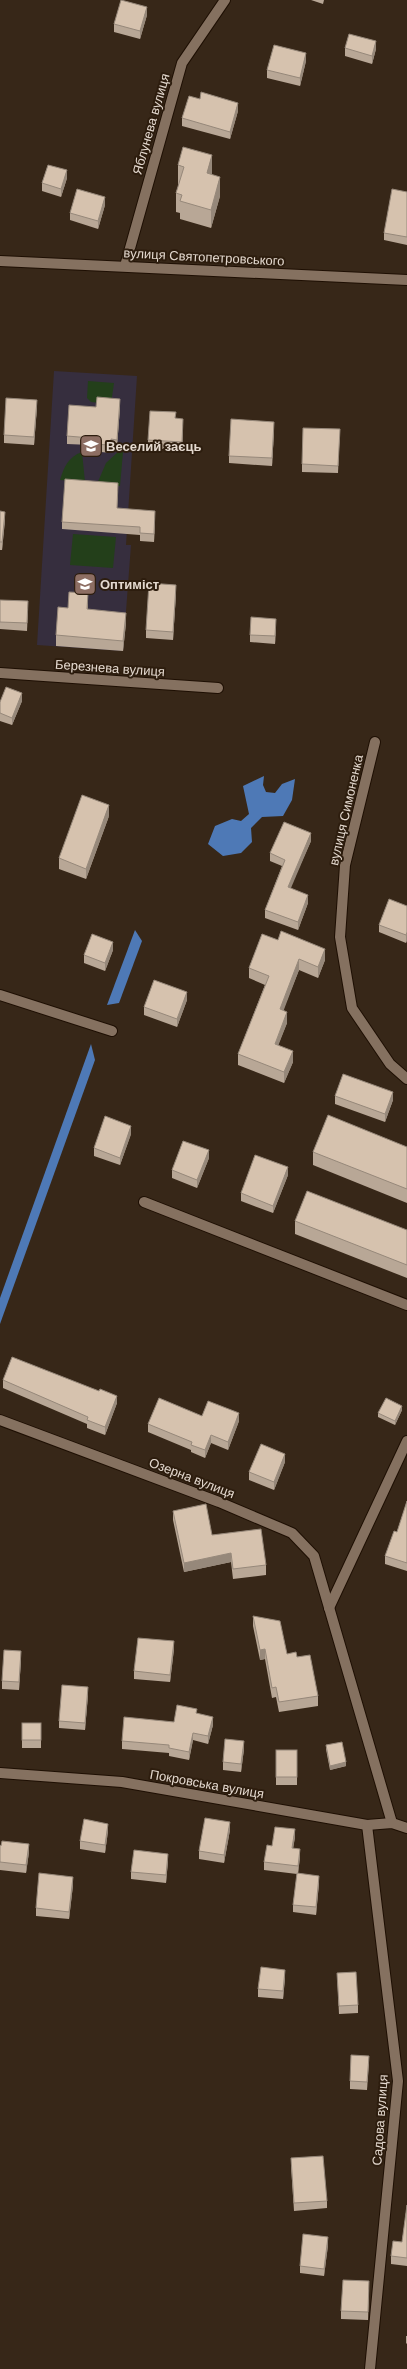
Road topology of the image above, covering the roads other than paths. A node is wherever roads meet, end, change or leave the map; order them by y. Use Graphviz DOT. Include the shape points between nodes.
graph roads {
  1 [pos="225,0"];
  2 [pos="0,261"];
  3 [pos="124,266"];
  4 [pos="407,280"];
  5 [pos="0,674"];
  6 [pos="218,688"];
  7 [pos="375,742"];
  8 [pos="0,995"];
  9 [pos="112,1031"];
  10 [pos="407,1079"];
  11 [pos="144,1202"];
  12 [pos="407,1305"];
  13 [pos="0,1420"];
  14 [pos="406,1448"];
  15 [pos="329,1608"];
  16 [pos="0,1773"];
  17 [pos="392,1823"];
  18 [pos="367,1825"];
  19 [pos="407,1828"];
  20 [pos="370,2369"];
  1 -- 3 [label="street, Яблунева вулиця" via="182,63"];
  2 -- 3 [label="street, вулиця Святопетровського"];
  3 -- 4 [label="street, вулиця Святопетровського"];
  5 -- 6 [label="street, Березнева вулиця"];
  7 -- 10 [label="street, вулиця Симоненка" via="345,865 340,937 352,1008 390,1064"];
  8 -- 9 [label="street"];
  11 -- 12 [label="street"];
  13 -- 15 [label="street, Озерна вулиця" via="219,1502 292,1533 314,1556"];
  14 -- 15 [label="street"];
  15 -- 17 [label="street, Озерна вулиця"];
  16 -- 18 [label="street, Покровська вулиця" via="122,1782"];
  17 -- 18 [label="street, Покровська вулиця"];
  17 -- 19 [label="street, Покровська вулиця"];
  18 -- 20 [label="street, Садова вулиця" via="398,2081"];
}
